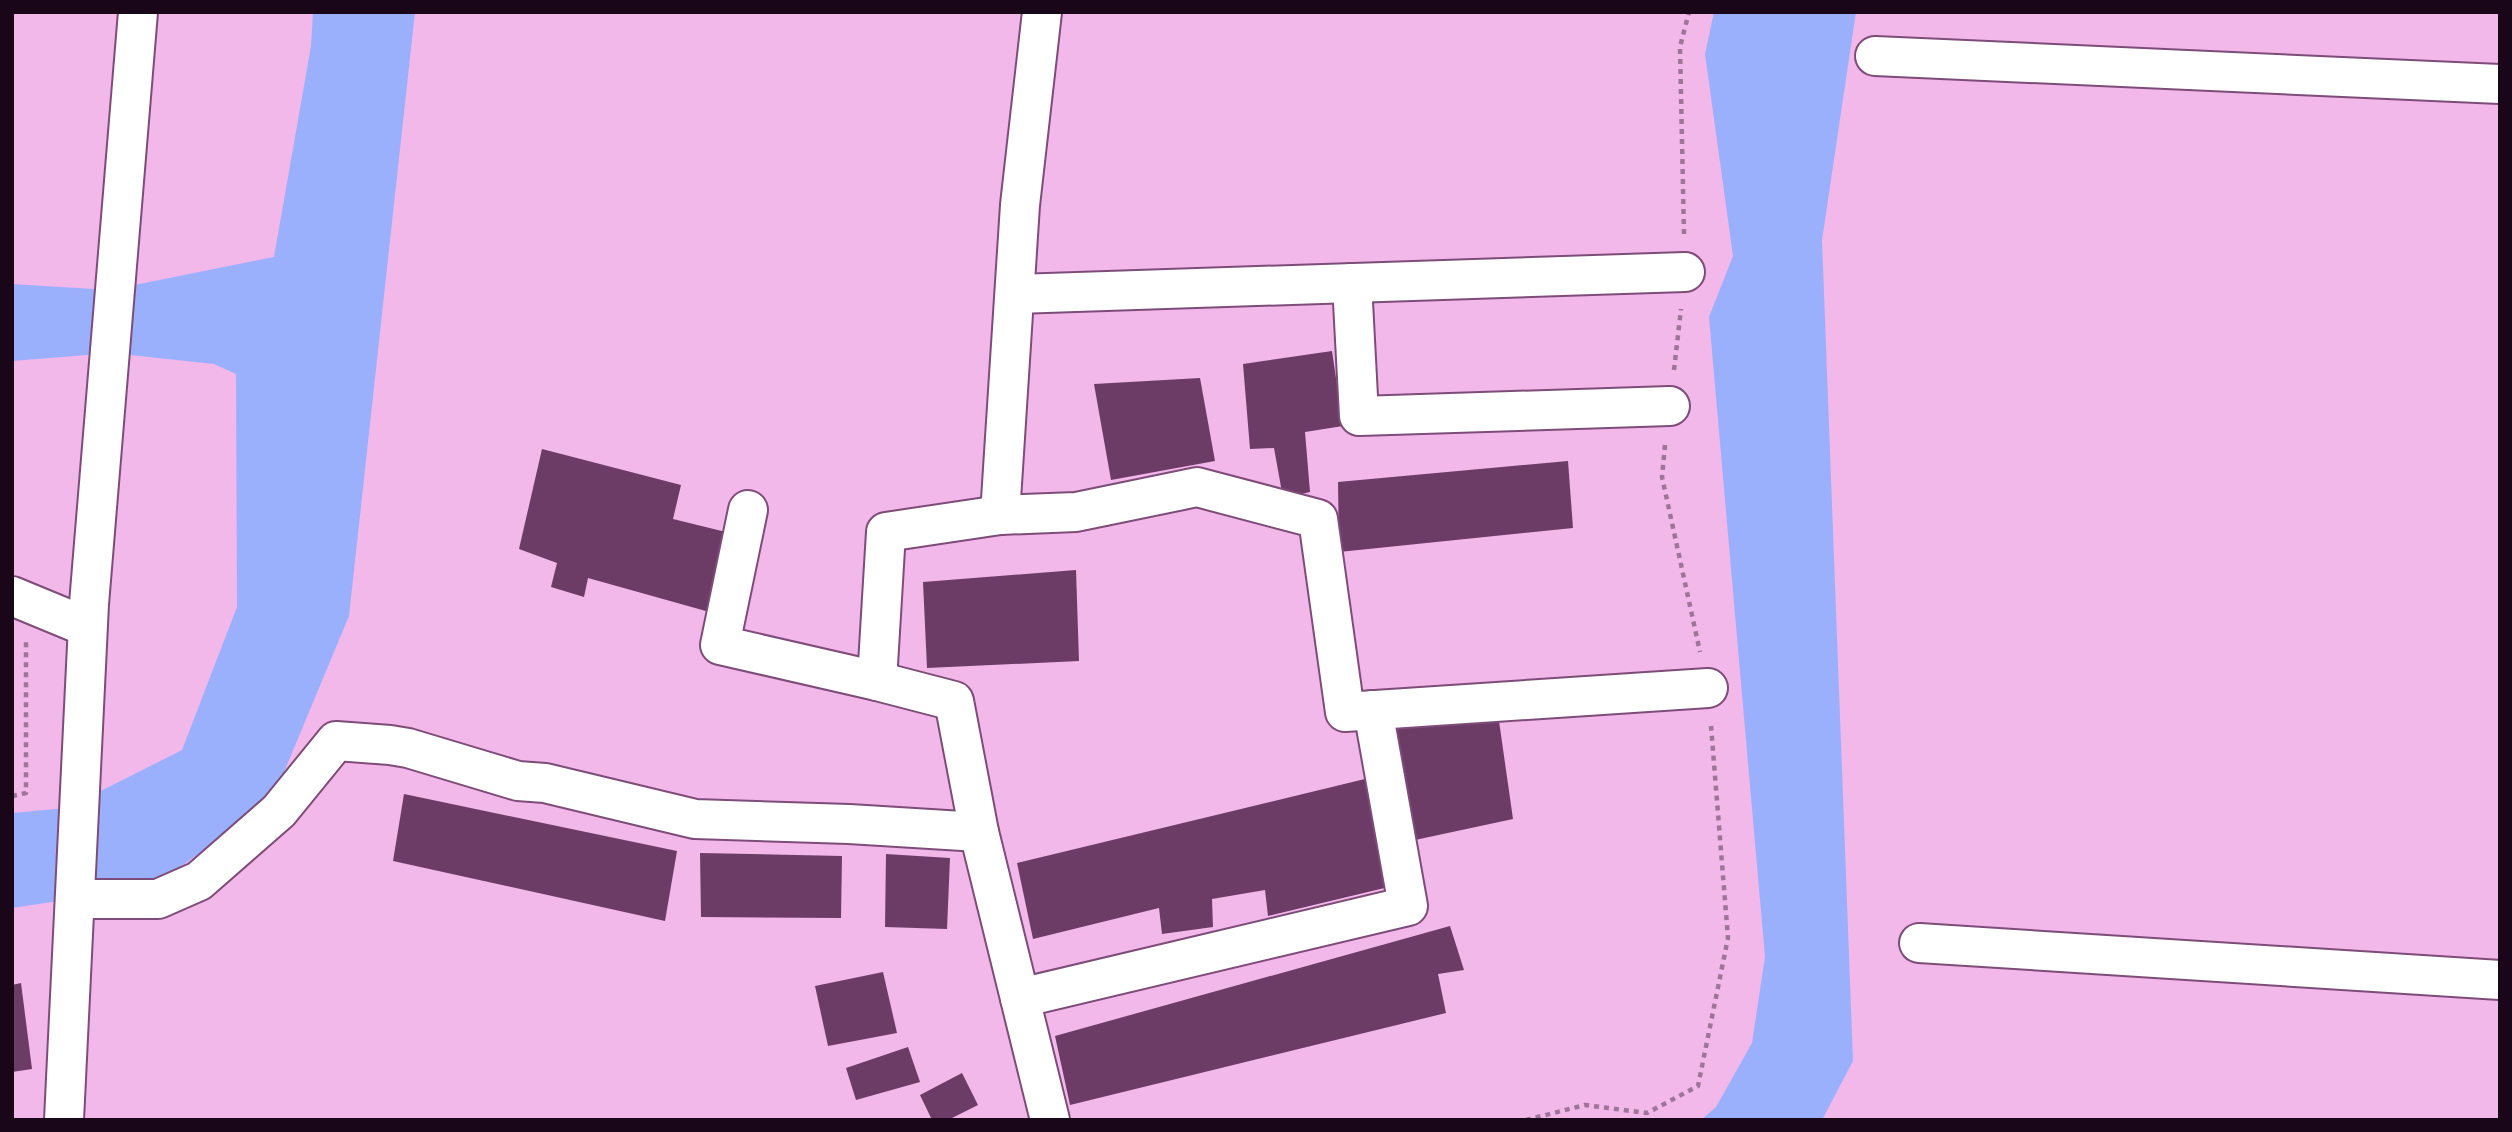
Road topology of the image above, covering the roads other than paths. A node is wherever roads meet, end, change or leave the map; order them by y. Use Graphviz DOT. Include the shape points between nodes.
graph roads {
  1 [pos="138,12"];
  2 [pos="1042,12"];
  3 [pos="1875,56"];
  4 [pos="2500,83"];
  5 [pos="1685,272"];
  6 [pos="1352,283"];
  7 [pos="1016,294"];
  8 [pos="1670,405"];
  9 [pos="748,510"];
  10 [pos="1000,515"];
  11 [pos="19,599"];
  12 [pos="88,627"];
  13 [pos="877,681"];
  14 [pos="1708,688"];
  15 [pos="1373,710"];
  16 [pos="979,832"];
  17 [pos="76,899"];
  18 [pos="1919,943"];
  19 [pos="2500,980"];
  20 [pos="1020,998"];
  21 [pos="64,1120"];
  22 [pos="1050,1120"];
  1 -- 12 [label="street"];
  2 -- 7 [label="street" via="1020,205"];
  3 -- 4 [label="street"];
  5 -- 6 [label="street"];
  6 -- 7 [label="street"];
  6 -- 8 [label="street" via="1359,416"];
  7 -- 10 [label="street"];
  9 -- 13 [label="street" via="720,645"];
  10 -- 13 [label="street" via="886,532"];
  10 -- 15 [label="street" via="1076,512 1198,487 1318,519 1345,712"];
  11 -- 12 [label="street"];
  12 -- 17 [label="street"];
  13 -- 16 [label="street" via="954,701"];
  14 -- 15 [label="street"];
  15 -- 20 [label="street" via="1408,906"];
  16 -- 17 [label="street" via="695,819 545,782 518,781 408,748 336,741 279,811 199,881 158,899"];
  16 -- 20 [label="street"];
  17 -- 21 [label="street"];
  18 -- 19 [label="street"];
  20 -- 22 [label="street"];
}
